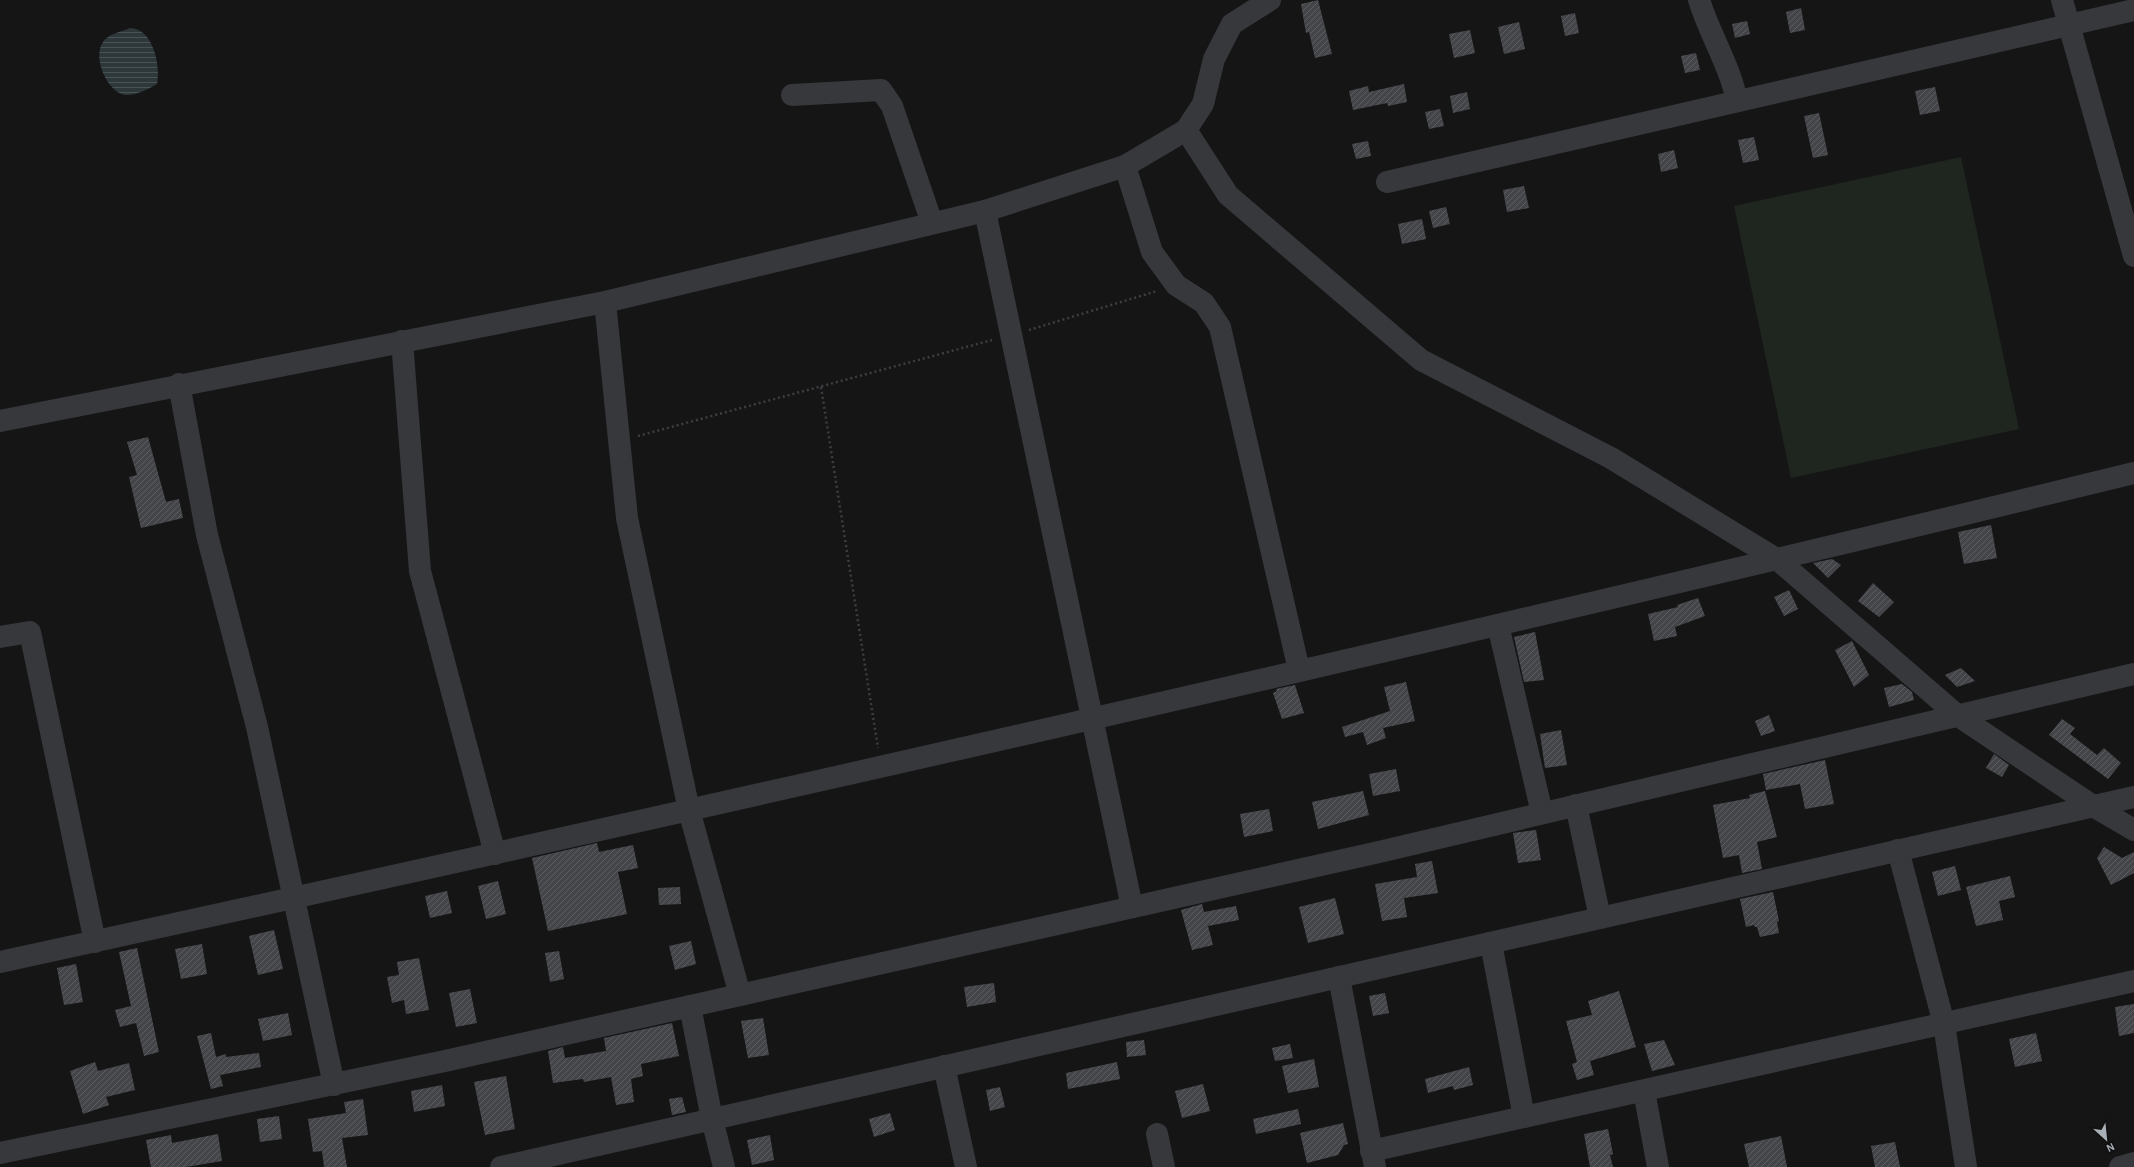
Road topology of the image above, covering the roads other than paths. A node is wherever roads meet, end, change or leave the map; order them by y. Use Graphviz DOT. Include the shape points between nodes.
graph roads {
  1 [pos="1270,0"];
  2 [pos="1699,0"];
  3 [pos="2062,0"];
  4 [pos="2134,10"];
  5 [pos="2069,25"];
  6 [pos="792,95"];
  7 [pos="1737,101"];
  8 [pos="1186,130"];
  9 [pos="1125,166"];
  10 [pos="1387,182"];
  11 [pos="985,211"];
  12 [pos="932,223"];
  13 [pos="2134,256"];
  14 [pos="605,302"];
  15 [pos="402,341"];
  16 [pos="179,384"];
  17 [pos="0,421"];
  18 [pos="2134,474"];
  19 [pos="1778,560"];
  20 [pos="1498,624"];
  21 [pos="0,637"];
  22 [pos="1298,670"];
  23 [pos="2134,674"];
  24 [pos="1957,715"];
  25 [pos="1093,717"];
  26 [pos="2134,797"];
  27 [pos="1576,805"];
  28 [pos="2093,806"];
  29 [pos="689,810"];
  30 [pos="1542,813"];
  31 [pos="2134,830"];
  32 [pos="1898,850"];
  33 [pos="495,854"];
  34 [pos="293,898"];
  35 [pos="1132,907"];
  36 [pos="1600,918"];
  37 [pos="95,942"];
  38 [pos="1492,942"];
  39 [pos="0,962"];
  40 [pos="1339,977"];
  41 [pos="2134,981"];
  42 [pos="740,995"];
  43 [pos="690,1006"];
  44 [pos="1944,1024"];
  45 [pos="944,1066"];
  46 [pos="334,1085"];
  47 [pos="1644,1090"];
  48 [pos="1524,1117"];
  49 [pos="712,1119"];
  50 [pos="1157,1134"];
  51 [pos="0,1153"];
  52 [pos="1373,1159"];
  53 [pos="501,1167"];
  54 [pos="724,1167"];
  55 [pos="966,1167"];
  56 [pos="1164,1167"];
  57 [pos="1658,1167"];
  58 [pos="1966,1167"];
  1 -- 8 [label="street" via="1232,24 1214,59 1203,104"];
  2 -- 7 [label="street" via="1704,18 1734,84"];
  3 -- 5 [label="street"];
  4 -- 5 [label="street"];
  5 -- 7 [label="street"];
  5 -- 13 [label="street"];
  6 -- 12 [label="street" via="881,90 892,106"];
  7 -- 10 [label="street"];
  8 -- 9 [label="street"];
  8 -- 19 [label="street" via="1228,195 1421,360 1611,458"];
  9 -- 11 [label="street"];
  9 -- 22 [label="street" via="1152,252 1176,285 1204,304 1220,327"];
  11 -- 12 [label="street"];
  11 -- 25 [label="street"];
  12 -- 14 [label="street"];
  14 -- 15 [label="street"];
  14 -- 29 [label="street" via="627,518"];
  15 -- 16 [label="street"];
  15 -- 33 [label="street" via="420,571"];
  16 -- 17 [label="street"];
  16 -- 34 [label="street" via="207,535 257,726"];
  18 -- 19 [label="street"];
  19 -- 20 [label="street"];
  19 -- 24 [label="street"];
  20 -- 22 [label="street"];
  20 -- 30 [label="street"];
  21 -- 37 [label="street" via="30,632"];
  22 -- 25 [label="street"];
  23 -- 24 [label="street"];
  24 -- 27 [label="street"];
  24 -- 28 [label="street"];
  25 -- 29 [label="street"];
  25 -- 35 [label="street"];
  26 -- 28 [label="street"];
  27 -- 30 [label="street"];
  27 -- 36 [label="street"];
  28 -- 31 [label="street"];
  28 -- 32 [label="street"];
  29 -- 33 [label="street"];
  29 -- 42 [label="street"];
  30 -- 35 [label="street"];
  32 -- 36 [label="street"];
  32 -- 44 [label="street"];
  33 -- 34 [label="street"];
  34 -- 37 [label="street"];
  34 -- 46 [label="street"];
  35 -- 42 [label="street"];
  36 -- 38 [label="street"];
  37 -- 39 [label="street"];
  38 -- 40 [label="street"];
  38 -- 48 [label="street"];
  40 -- 45 [label="street"];
  40 -- 52 [label="street"];
  41 -- 44 [label="street"];
  42 -- 43 [label="street"];
  43 -- 46 [label="street"];
  43 -- 49 [label="street"];
  44 -- 47 [label="street"];
  44 -- 58 [label="street"];
  45 -- 49 [label="street"];
  45 -- 55 [label="street"];
  46 -- 51 [label="street"];
  47 -- 48 [label="street"];
  47 -- 57 [label="street"];
  48 -- 52 [label="street"];
  49 -- 53 [label="street"];
  49 -- 54 [label="street"];
  50 -- 56 [label="street"];
}
